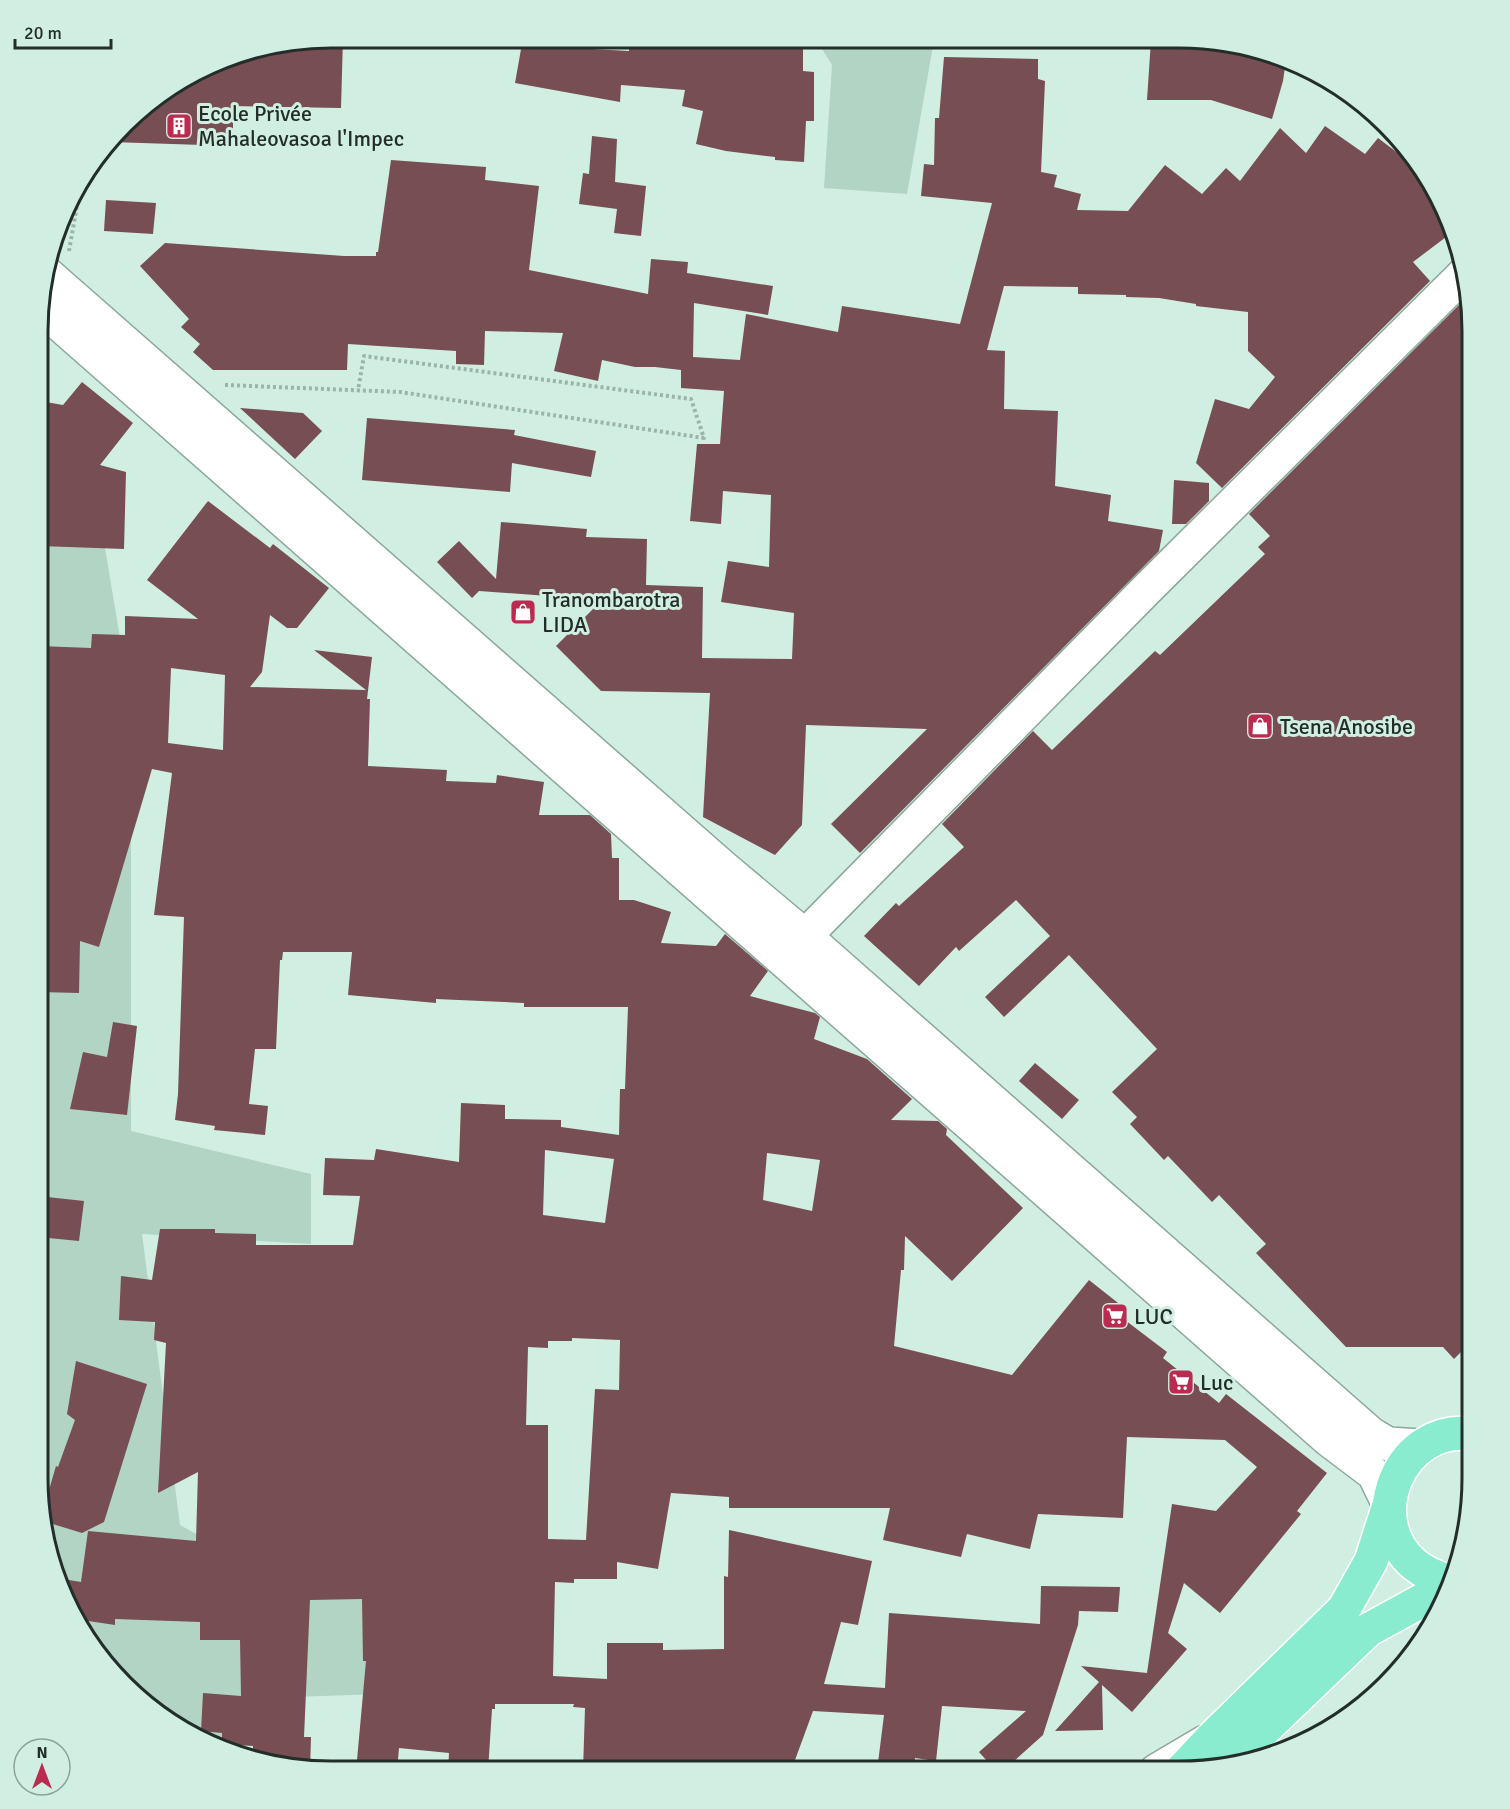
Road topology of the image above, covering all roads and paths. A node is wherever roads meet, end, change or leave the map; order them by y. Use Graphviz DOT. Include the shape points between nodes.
graph roads {
  1 [pos="65,236"];
  2 [pos="56,266"];
  3 [pos="1458,280"];
  4 [pos="51,290"];
  5 [pos="51,290"];
  6 [pos="224,385"];
  7 [pos="358,390"];
  8 [pos="805,936"];
  9 [pos="1462,1433"];
  10 [pos="1421,1446"];
  11 [pos="1389,1505"];
  12 [pos="1443,1580"];
  13 [pos="1438,1591"];
  14 [pos="1226,1756"];
  15 [pos="1211,1759"];
  1 -- 2 [label="path"];
  3 -- 8 [label="street" via="1138,597"];
  4 -- 8 [label="street"];
  5 -- 11 [label="street" via="1329,1440 1374,1474"];
  6 -- 7 [label="path"];
  7 -- 7 [label="path" via="400,392 704,438 691,399 364,356"];
  8 -- 10 [label="street" via="1371,1434 1388,1444"];
  9 -- 10 [label="main road" via="1442,1436"];
  10 -- 11 [label="main road" via="1398,1472"];
  11 -- 12 [label="main road" via="1391,1527 1400,1547 1414,1564"];
  11 -- 14 [label="main road" via="1371,1561 1344,1610"];
  13 -- 14 [label="main road" via="1368,1630"];
  14 -- 15 [label="street"];
}
